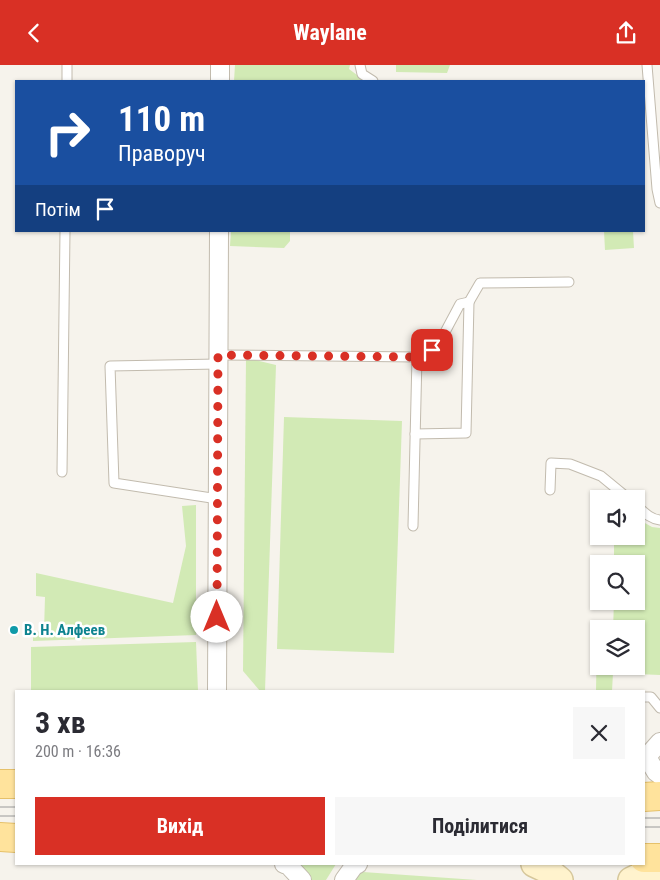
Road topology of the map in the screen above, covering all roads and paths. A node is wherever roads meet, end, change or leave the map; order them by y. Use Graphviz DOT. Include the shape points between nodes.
graph roads {
  1 [pos="68,65"];
  2 [pos="220,65"];
  3 [pos="360,65"];
  4 [pos="647,65"];
  5 [pos="67,80"];
  6 [pos="220,80"];
  7 [pos="371,80"];
  8 [pos="660,203"];
  9 [pos="65,232"];
  10 [pos="219,232"];
  11 [pos="569,282"];
  12 [pos="469,302"];
  13 [pos="417,357"];
  14 [pos="218,359"];
  15 [pos="415,434"];
  16 [pos="62,472"];
  17 [pos="550,490"];
  18 [pos="617,490"];
  19 [pos="218,499"];
  20 [pos="645,513"];
  21 [pos="660,520"];
  22 [pos="413,526"];
  23 [pos="217,690"];
  24 [pos="645,697"];
  25 [pos="660,708"];
  26 [pos="652,753"];
  27 [pos="660,775"];
  28 [pos="0,783"];
  29 [pos="15,784"];
  30 [pos="645,797"];
  31 [pos="660,797"];
  32 [pos="0,837"];
  33 [pos="15,838"];
  34 [pos="645,858"];
  35 [pos="660,858"];
  36 [pos="288,865"];
  37 [pos="357,865"];
  38 [pos="536,865"];
  39 [pos="660,866"];
  40 [pos="302,880"];
  41 [pos="344,880"];
  42 [pos="560,880"];
  43 [pos="632,880"];
  1 -- 5 [label="lane"];
  2 -- 6 [label="street"];
  3 -- 7 [label="lane" via="362,74"];
  4 -- 8 [label="lane"];
  9 -- 16 [label="lane"];
  10 -- 14 [label="street"];
  11 -- 12 [label="lane" via="480,283"];
  12 -- 13 [label="lane" via="460,304 432,350"];
  12 -- 15 [label="lane" via="466,433"];
  13 -- 14 [label="lane"];
  13 -- 15 [label="lane"];
  14 -- 19 [label="street"];
  14 -- 19 [label="lane" via="110,366 114,483"];
  15 -- 22 [label="lane"];
  17 -- 18 [label="lane" via="550,463 570,464 601,476"];
  19 -- 23 [label="street"];
  20 -- 21 [label="lane"];
  24 -- 25 [label="lane" via="651,697"];
  26 -- 27 [label="street" via="656,772"];
  28 -- 29 [label="main road"];
  30 -- 31 [label="main road"];
  32 -- 33 [label="main road"];
  34 -- 35 [label="main road"];
  36 -- 40 [label="street"];
  37 -- 41 [label="street"];
  38 -- 42 [label="main road"];
  39 -- 43 [label="main road"];
}
